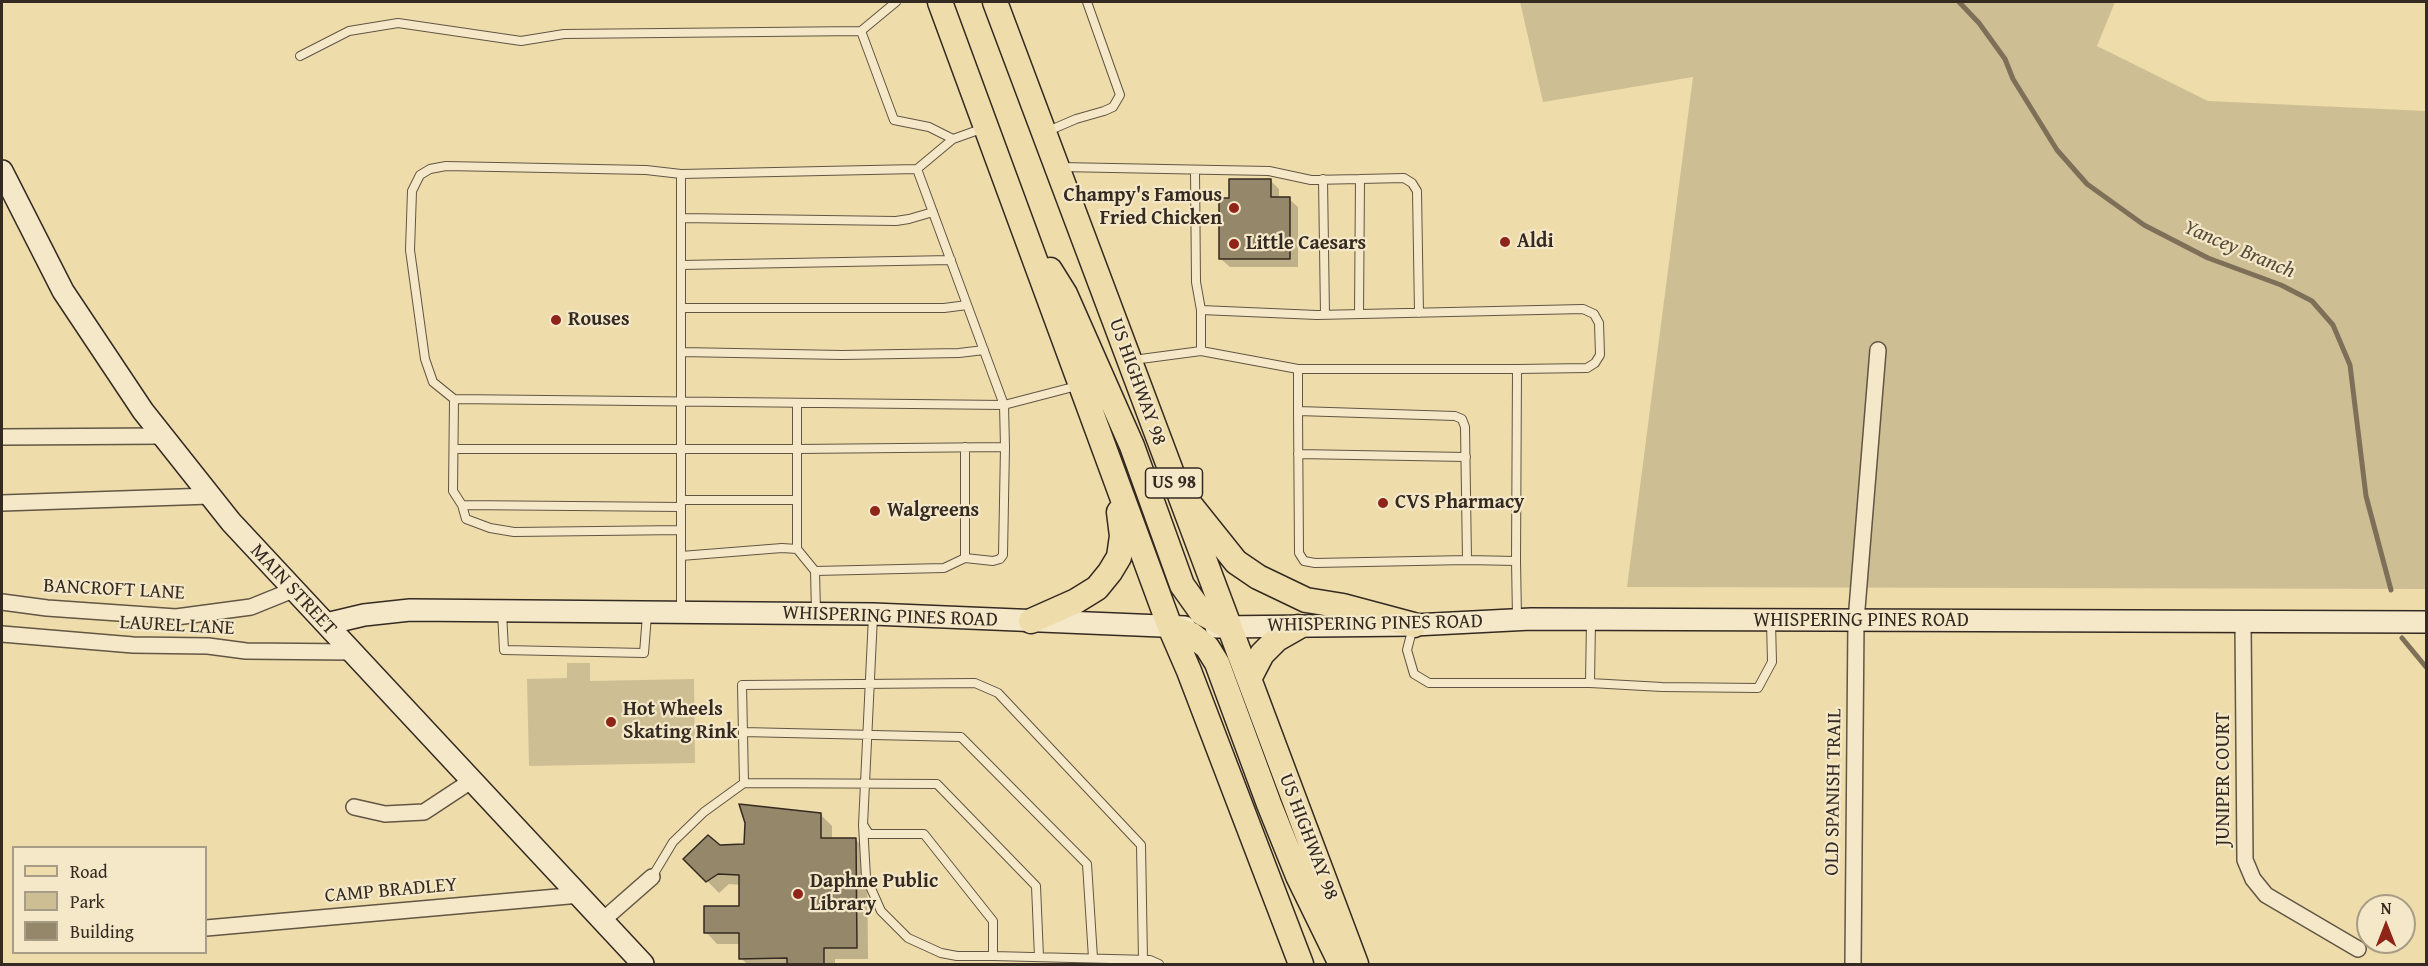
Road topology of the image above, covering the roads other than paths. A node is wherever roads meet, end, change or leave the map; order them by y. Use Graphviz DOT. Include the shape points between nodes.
graph roads {
  1 [pos="896,2"];
  2 [pos="940,2"];
  3 [pos="995,2"];
  4 [pos="1087,2"];
  5 [pos="861,31"];
  6 [pos="300,56"];
  7 [pos="985,128"];
  8 [pos="1044,133"];
  9 [pos="952,139"];
  10 [pos="1056,167"];
  11 [pos="917,169"];
  12 [pos="2,171"];
  13 [pos="1195,171"];
  14 [pos="681,174"];
  15 [pos="1360,178"];
  16 [pos="1323,179"];
  17 [pos="933,212"];
  18 [pos="681,218"];
  19 [pos="1020,222"];
  20 [pos="951,260"];
  21 [pos="681,265"];
  22 [pos="967,305"];
  23 [pos="681,308"];
  24 [pos="1201,310"];
  25 [pos="1419,313"];
  26 [pos="1359,314"];
  27 [pos="1324,315"];
  28 [pos="984,350"];
  29 [pos="1878,350"];
  30 [pos="1201,351"];
  31 [pos="681,352"];
  32 [pos="1128,360"];
  33 [pos="1298,369"];
  34 [pos="1518,369"];
  35 [pos="1081,385"];
  36 [pos="454,399"];
  37 [pos="680,401"];
  38 [pos="797,403"];
  39 [pos="1004,405"];
  40 [pos="1298,411"];
  41 [pos="163,436"];
  42 [pos="2,437"];
  43 [pos="965,447"];
  44 [pos="1005,447"];
  45 [pos="454,448"];
  46 [pos="680,448"];
  47 [pos="797,449"];
  48 [pos="1298,454"];
  49 [pos="1466,457"];
  50 [pos="1114,474"];
  51 [pos="1175,484"];
  52 [pos="210,496"];
  53 [pos="797,500"];
  54 [pos="2,503"];
  55 [pos="681,503"];
  56 [pos="462,505"];
  57 [pos="681,530"];
  58 [pos="797,549"];
  59 [pos="681,556"];
  60 [pos="966,558"];
  61 [pos="1467,560"];
  62 [pos="1516,561"];
  63 [pos="815,571"];
  64 [pos="293,590"];
  65 [pos="2,602"];
  66 [pos="502,611"];
  67 [pos="648,612"];
  68 [pos="681,613"];
  69 [pos="816,614"];
  70 [pos="873,614"];
  71 [pos="1517,620"];
  72 [pos="1591,620"];
  73 [pos="1031,621"];
  74 [pos="1771,621"];
  75 [pos="1856,621"];
  76 [pos="2427,622"];
  77 [pos="2243,623"];
  78 [pos="326,624"];
  79 [pos="1414,625"];
  80 [pos="1170,627"];
  81 [pos="1228,627"];
  82 [pos="1298,627"];
  83 [pos="2,634"];
  84 [pos="351,652"];
  85 [pos="1249,679"];
  86 [pos="1590,683"];
  87 [pos="869,685"];
  88 [pos="743,732"];
  89 [pos="867,734"];
  90 [pos="471,781"];
  91 [pos="744,783"];
  92 [pos="865,784"];
  93 [pos="354,807"];
  94 [pos="863,825"];
  95 [pos="652,877"];
  96 [pos="580,895"];
  97 [pos="603,920"];
  98 [pos="207,928"];
  99 [pos="2356,947"];
  100 [pos="993,956"];
  101 [pos="1039,957"];
  102 [pos="1093,958"];
  103 [pos="1143,960"];
  104 [pos="643,964"];
  105 [pos="1159,964"];
  106 [pos="1300,964"];
  107 [pos="1341,964"];
  108 [pos="1356,964"];
  109 [pos="1853,964"];
  1 -- 5 [label="lane"];
  2 -- 7 [label="main road, US 98"];
  3 -- 8 [label="main road, US HIGHWAY 98 / US 98"];
  4 -- 8 [label="lane" via="1120,95 1104,111"];
  5 -- 6 [label="lane" via="564,34 521,41 399,23 349,31"];
  5 -- 9 [label="lane" via="894,120 929,127"];
  7 -- 9 [label="lane"];
  7 -- 19 [label="main road, US 98"];
  8 -- 10 [label="main road, US HIGHWAY 98 / US 98"];
  9 -- 11 [label="lane"];
  10 -- 13 [label="lane"];
  10 -- 32 [label="main road, US HIGHWAY 98 / US 98"];
  11 -- 14 [label="lane"];
  11 -- 17 [label="lane"];
  12 -- 41 [label="street, MAIN STREET" via="63,291"];
  13 -- 16 [label="lane" via="1269,171"];
  13 -- 24 [label="lane" via="1196,282"];
  14 -- 18 [label="lane"];
  14 -- 36 [label="lane" via="446,166 420,175 412,191 410,250 425,359 433,382"];
  15 -- 16 [label="lane"];
  15 -- 25 [label="lane" via="1404,178 1417,191"];
  15 -- 26 [label="lane"];
  16 -- 27 [label="lane"];
  17 -- 18 [label="lane" via="896,221"];
  17 -- 20 [label="lane"];
  18 -- 21 [label="lane"];
  19 -- 35 [label="main road, US 98"];
  19 -- 81 [label="main road" via="1065,294 1132,446 1182,585 1202,612"];
  20 -- 21 [label="lane"];
  20 -- 22 [label="lane"];
  21 -- 23 [label="lane"];
  22 -- 23 [label="lane"];
  22 -- 28 [label="lane"];
  23 -- 31 [label="lane"];
  24 -- 27 [label="lane"];
  24 -- 30 [label="lane"];
  25 -- 26 [label="lane"];
  25 -- 34 [label="lane" via="1583,309 1594,314 1599,323 1600,355 1587,369"];
  26 -- 27 [label="lane"];
  28 -- 31 [label="lane" via="842,355"];
  28 -- 39 [label="lane"];
  29 -- 75 [label="street, OLD SPANISH TRAIL"];
  30 -- 32 [label="lane"];
  30 -- 33 [label="lane"];
  31 -- 37 [label="lane"];
  32 -- 51 [label="main road, US HIGHWAY 98 / US 98"];
  33 -- 34 [label="lane"];
  33 -- 40 [label="lane"];
  34 -- 62 [label="lane"];
  35 -- 39 [label="lane"];
  35 -- 50 [label="main road, US 98"];
  36 -- 37 [label="lane"];
  36 -- 45 [label="lane"];
  37 -- 38 [label="lane"];
  37 -- 46 [label="lane"];
  38 -- 39 [label="lane"];
  38 -- 47 [label="lane"];
  39 -- 44 [label="lane"];
  40 -- 48 [label="lane"];
  40 -- 49 [label="lane" via="1455,416 1462,419 1465,427"];
  41 -- 42 [label="street"];
  41 -- 52 [label="street, MAIN STREET"];
  43 -- 44 [label="lane"];
  43 -- 47 [label="lane"];
  43 -- 60 [label="lane"];
  44 -- 60 [label="lane" via="1003,555 993,561"];
  45 -- 46 [label="lane"];
  45 -- 56 [label="lane" via="453,491"];
  46 -- 47 [label="lane"];
  46 -- 55 [label="lane"];
  47 -- 53 [label="lane"];
  48 -- 49 [label="lane"];
  48 -- 61 [label="lane" via="1299,553 1304,561"];
  49 -- 61 [label="lane"];
  50 -- 73 [label="main road" via="1122,536 1119,557 1097,588"];
  50 -- 80 [label="main road, US 98"];
  51 -- 79 [label="main road" via="1236,562 1258,577 1306,600"];
  51 -- 81 [label="main road, US HIGHWAY 98 / US 98"];
  52 -- 54 [label="street"];
  52 -- 64 [label="street, MAIN STREET"];
  53 -- 55 [label="lane"];
  53 -- 58 [label="lane"];
  55 -- 56 [label="lane"];
  55 -- 57 [label="lane"];
  56 -- 57 [label="lane" via="466,519 514,532"];
  57 -- 59 [label="lane"];
  58 -- 59 [label="lane"];
  58 -- 63 [label="lane"];
  59 -- 68 [label="lane"];
  60 -- 63 [label="lane" via="944,568"];
  61 -- 62 [label="lane"];
  62 -- 71 [label="lane"];
  63 -- 69 [label="lane"];
  64 -- 65 [label="street, BANCROFT LANE" via="251,607 176,617"];
  64 -- 78 [label="street, MAIN STREET"];
  66 -- 67 [label="street, WHISPERING PINES ROAD"];
  66 -- 67 [label="lane" via="504,650 644,653"];
  66 -- 78 [label="street, WHISPERING PINES ROAD" via="410,610"];
  67 -- 68 [label="street, WHISPERING PINES ROAD"];
  68 -- 69 [label="street, WHISPERING PINES ROAD"];
  69 -- 70 [label="street, WHISPERING PINES ROAD"];
  70 -- 73 [label="street, WHISPERING PINES ROAD"];
  70 -- 87 [label="lane"];
  71 -- 72 [label="street, WHISPERING PINES ROAD"];
  71 -- 79 [label="street, WHISPERING PINES ROAD"];
  72 -- 74 [label="street, WHISPERING PINES ROAD"];
  72 -- 86 [label="lane"];
  73 -- 80 [label="street, WHISPERING PINES ROAD"];
  74 -- 75 [label="street, WHISPERING PINES ROAD"];
  74 -- 86 [label="lane" via="1772,662 1758,688"];
  75 -- 77 [label="street, WHISPERING PINES ROAD"];
  75 -- 109 [label="street, OLD SPANISH TRAIL"];
  76 -- 77 [label="street, WHISPERING PINES ROAD"];
  77 -- 99 [label="street, JUNIPER COURT" via="2245,860 2266,895"];
  78 -- 84 [label="street, MAIN STREET"];
  79 -- 82 [label="street, WHISPERING PINES ROAD"];
  79 -- 86 [label="lane" via="1407,650 1414,674 1429,683"];
  80 -- 81 [label="street, WHISPERING PINES ROAD"];
  80 -- 106 [label="main road, US 98"];
  80 -- 107 [label="main road" via="1192,635 1207,647 1217,663 1286,845"];
  81 -- 82 [label="street, WHISPERING PINES ROAD"];
  81 -- 85 [label="main road, US HIGHWAY 98 / US 98"];
  82 -- 85 [label="main road" via="1262,654"];
  83 -- 84 [label="street, LAUREL LANE" via="246,651"];
  84 -- 90 [label="street, MAIN STREET"];
  85 -- 108 [label="main road, US HIGHWAY 98 / US 98"];
  87 -- 88 [label="lane" via="742,685"];
  87 -- 89 [label="lane"];
  87 -- 103 [label="lane" via="975,683 998,693 1141,845"];
  88 -- 89 [label="lane"];
  88 -- 91 [label="lane"];
  89 -- 92 [label="lane"];
  89 -- 102 [label="lane" via="961,737 1087,864"];
  90 -- 93 [label="street" via="424,812 385,814"];
  90 -- 96 [label="street, MAIN STREET"];
  91 -- 92 [label="lane"];
  91 -- 95 [label="lane" via="704,812 673,842"];
  92 -- 94 [label="lane"];
  92 -- 101 [label="lane" via="937,784 1036,886"];
  94 -- 100 [label="lane" via="869,834 924,834 993,921"];
  94 -- 100 [label="lane" via="866,877 880,911 908,938 941,953"];
  95 -- 97 [label="street"];
  96 -- 97 [label="street, MAIN STREET"];
  96 -- 98 [label="street, CAMP BRADLEY"];
  97 -- 104 [label="street, MAIN STREET"];
  100 -- 101 [label="lane"];
  101 -- 102 [label="lane"];
  102 -- 103 [label="lane"];
  103 -- 105 [label="lane"];
}
